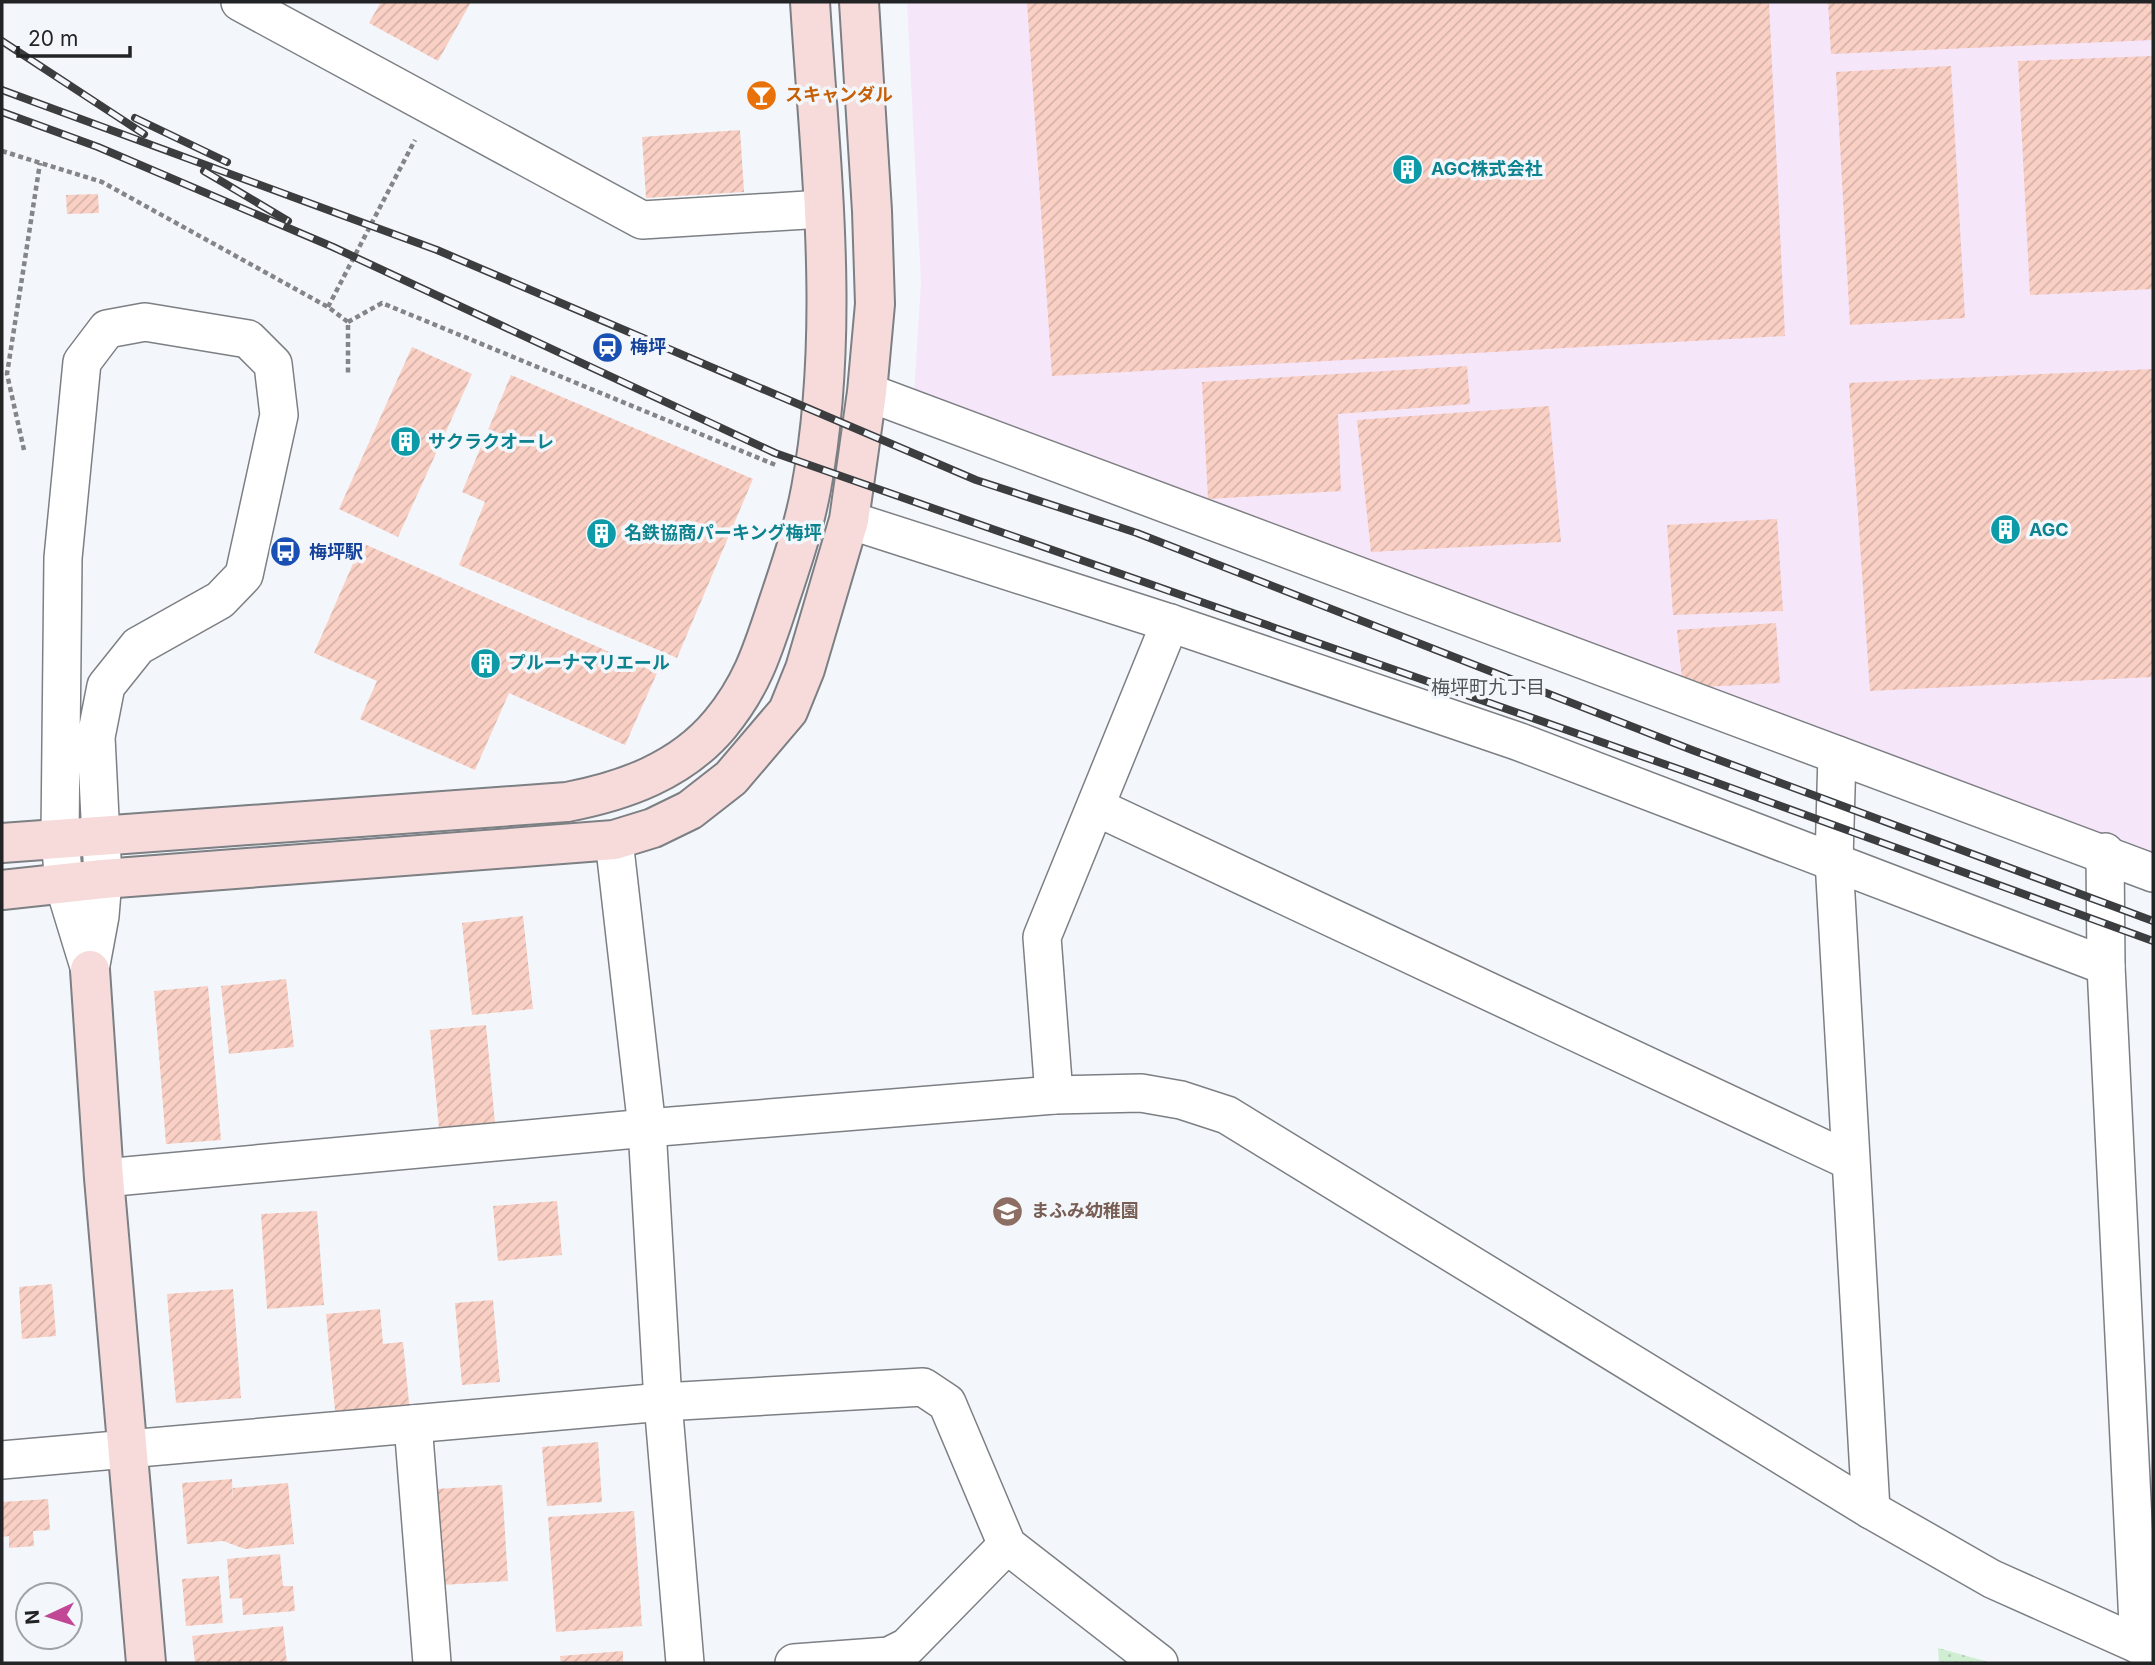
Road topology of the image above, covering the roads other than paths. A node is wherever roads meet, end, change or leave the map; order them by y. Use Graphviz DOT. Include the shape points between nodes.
graph roads {
  1 [pos="240,2"];
  2 [pos="810,2"];
  3 [pos="859,2"];
  4 [pos="823,209"];
  5 [pos="867,392"];
  6 [pos="849,520"];
  7 [pos="1170,623"];
  8 [pos="1838,755"];
  9 [pos="1096,807"];
  10 [pos="100,836"];
  11 [pos="60,837"];
  12 [pos="614,840"];
  13 [pos="2,843"];
  14 [pos="2105,852"];
  15 [pos="1834,860"];
  16 [pos="2153,873"];
  17 [pos="103,879"];
  18 [pos="64,885"];
  19 [pos="2,890"];
  20 [pos="2106,966"];
  21 [pos="90,970"];
  22 [pos="1054,1095"];
  23 [pos="647,1128"];
  24 [pos="1850,1161"];
  25 [pos="104,1178"];
  26 [pos="663,1402"];
  27 [pos="413,1424"];
  28 [pos="128,1451"];
  29 [pos="2,1460"];
  30 [pos="1871,1510"];
  31 [pos="1007,1545"];
  32 [pos="2146,1648"];
  33 [pos="146,1663"];
  34 [pos="432,1663"];
  35 [pos="685,1663"];
  36 [pos="794,1663"];
  37 [pos="1159,1663"];
  1 -- 4 [label="street" via="642,220"];
  2 -- 4 [label="street"];
  3 -- 5 [label="street" via="874,277"];
  4 -- 10 [label="street" via="826,324 811,489 756,672 719,726 668,768 616,792 567,802"];
  5 -- 6 [label="street"];
  5 -- 8 [label="street"];
  6 -- 7 [label="street"];
  6 -- 12 [label="street" via="788,711 731,778 691,810"];
  7 -- 9 [label="street"];
  7 -- 15 [label="street" via="1517,741"];
  8 -- 14 [label="street"];
  8 -- 15 [label="street"];
  9 -- 22 [label="street" via="1042,937"];
  9 -- 24 [label="street"];
  10 -- 11 [label="street"];
  10 -- 11 [label="street" via="96,737 106,686 138,646 220,600 244,575 279,415 273,364 248,339 145,323 107,329 82,362 63,558"];
  10 -- 17 [label="street"];
  11 -- 13 [label="street"];
  11 -- 18 [label="street"];
  12 -- 17 [label="street"];
  12 -- 23 [label="street"];
  14 -- 16 [label="street"];
  14 -- 20 [label="street"];
  15 -- 20 [label="street"];
  15 -- 24 [label="street"];
  17 -- 18 [label="street"];
  17 -- 21 [label="street"];
  18 -- 19 [label="street"];
  18 -- 21 [label="street"];
  20 -- 32 [label="street"];
  21 -- 25 [label="street"];
  22 -- 23 [label="street"];
  22 -- 30 [label="street" via="1141,1093 1227,1115"];
  23 -- 25 [label="street"];
  23 -- 26 [label="street"];
  24 -- 30 [label="street"];
  25 -- 28 [label="street"];
  26 -- 27 [label="street"];
  26 -- 31 [label="street" via="923,1387 947,1403"];
  26 -- 35 [label="street"];
  27 -- 28 [label="street"];
  27 -- 34 [label="street"];
  28 -- 29 [label="street"];
  28 -- 33 [label="street"];
  30 -- 32 [label="street" via="1992,1578"];
  31 -- 36 [label="street" via="907,1647 889,1656"];
  31 -- 37 [label="street"];
}
